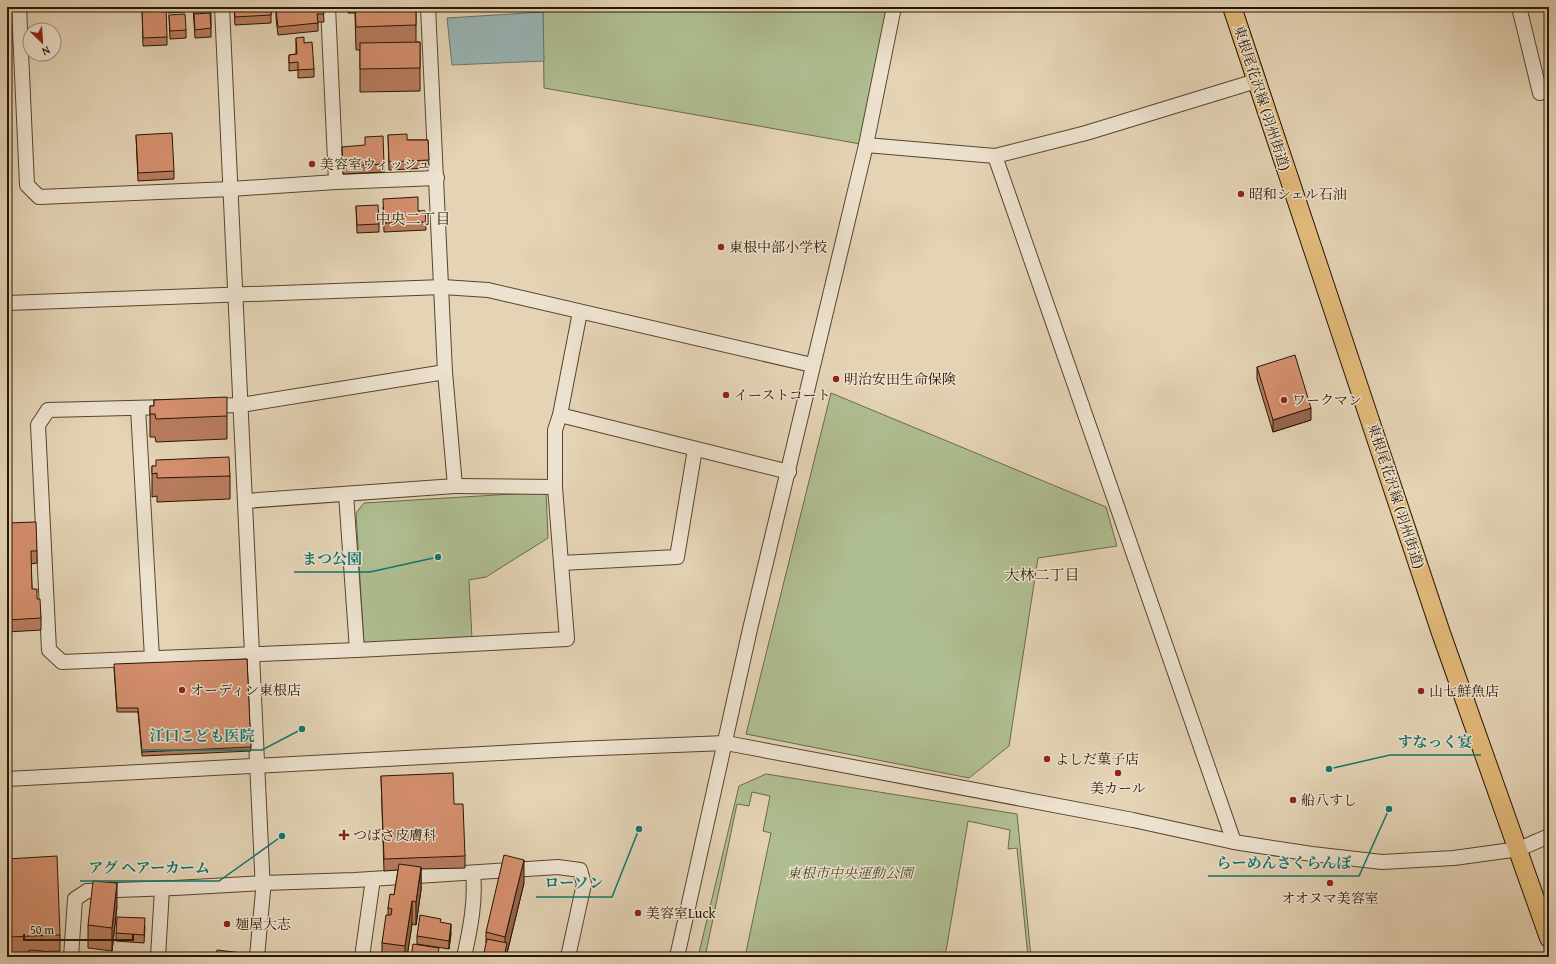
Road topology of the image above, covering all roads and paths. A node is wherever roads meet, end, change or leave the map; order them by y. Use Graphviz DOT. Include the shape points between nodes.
graph roads {
  1 [pos="19,7"];
  2 [pos="222,7"];
  3 [pos="328,7"];
  4 [pos="428,7"];
  5 [pos="894,7"];
  6 [pos="1232,7"];
  7 [pos="1519,7"];
  8 [pos="1256,81"];
  9 [pos="1549,91"];
  10 [pos="866,145"];
  11 [pos="995,156"];
  12 [pos="437,178"];
  13 [pos="336,182"];
  14 [pos="231,189"];
  15 [pos="443,287"];
  16 [pos="236,295"];
  17 [pos="7,303"];
  18 [pos="580,312"];
  19 [pos="812,365"];
  20 [pos="445,372"];
  21 [pos="241,405"];
  22 [pos="138,408"];
  23 [pos="560,415"];
  24 [pos="695,449"];
  25 [pos="789,472"];
  26 [pos="455,486"];
  27 [pos="555,486"];
  28 [pos="346,494"];
  29 [pos="245,501"];
  30 [pos="561,563"];
  31 [pos="357,650"];
  32 [pos="252,654"];
  33 [pos="152,658"];
  34 [pos="726,743"];
  35 [pos="258,767"];
  36 [pos="7,779"];
  37 [pos="1549,836"];
  38 [pos="1234,842"];
  39 [pos="1518,849"];
  40 [pos="473,873"];
  41 [pos="373,879"];
  42 [pos="263,882"];
  43 [pos="162,889"];
  44 [pos="1549,938"];
  45 [pos="71,957"];
  46 [pos="158,957"];
  47 [pos="257,957"];
  48 [pos="362,957"];
  49 [pos="464,957"];
  50 [pos="568,957"];
  51 [pos="677,957"];
  1 -- 14 [label="street" via="27,185 39,197"];
  2 -- 14 [label="street"];
  3 -- 13 [label="street"];
  4 -- 12 [label="street"];
  5 -- 10 [label="street"];
  6 -- 8 [label="main road, 東根尾花沢線 (羽州街道)"];
  7 -- 9 [label="street" via="1540,93"];
  8 -- 11 [label="street" via="1086,133"];
  8 -- 39 [label="main road, 東根尾花沢線 (羽州街道)" via="1441,633"];
  10 -- 11 [label="street"];
  10 -- 19 [label="street"];
  11 -- 38 [label="street"];
  12 -- 13 [label="street"];
  12 -- 15 [label="street"];
  13 -- 14 [label="street"];
  14 -- 16 [label="street"];
  15 -- 16 [label="street"];
  15 -- 18 [label="street" via="488,290"];
  15 -- 20 [label="street"];
  16 -- 17 [label="street"];
  16 -- 21 [label="street"];
  18 -- 19 [label="street"];
  18 -- 23 [label="street"];
  19 -- 25 [label="street"];
  20 -- 21 [label="street"];
  20 -- 26 [label="street"];
  21 -- 22 [label="street"];
  21 -- 29 [label="street"];
  22 -- 33 [label="street"];
  22 -- 33 [label="street" via="48,410 38,425 49,650 62,662"];
  23 -- 24 [label="street"];
  23 -- 27 [label="street" via="555,430"];
  24 -- 25 [label="street"];
  24 -- 30 [label="street" via="677,557"];
  25 -- 34 [label="street" via="750,628"];
  26 -- 27 [label="street"];
  26 -- 28 [label="street"];
  27 -- 30 [label="street"];
  28 -- 29 [label="street"];
  28 -- 31 [label="street"];
  29 -- 32 [label="street"];
  30 -- 31 [label="street" via="567,639"];
  31 -- 32 [label="street"];
  32 -- 33 [label="street"];
  32 -- 35 [label="street"];
  34 -- 35 [label="street" via="567,749"];
  34 -- 38 [label="street" via="1132,820"];
  34 -- 51 [label="street"];
  35 -- 36 [label="street"];
  35 -- 42 [label="street"];
  37 -- 39 [label="street"];
  38 -- 39 [label="street" via="1382,862 1454,858"];
  39 -- 44 [label="main road, 東根尾花沢線 (羽州街道)"];
  40 -- 41 [label="street"];
  40 -- 49 [label="street" via="470,930"];
  40 -- 50 [label="street" via="558,868 580,870 584,884"];
  41 -- 42 [label="street"];
  41 -- 48 [label="street"];
  42 -- 43 [label="street"];
  42 -- 47 [label="street"];
  43 -- 45 [label="street" via="87,891 76,899"];
  43 -- 46 [label="street"];
}
